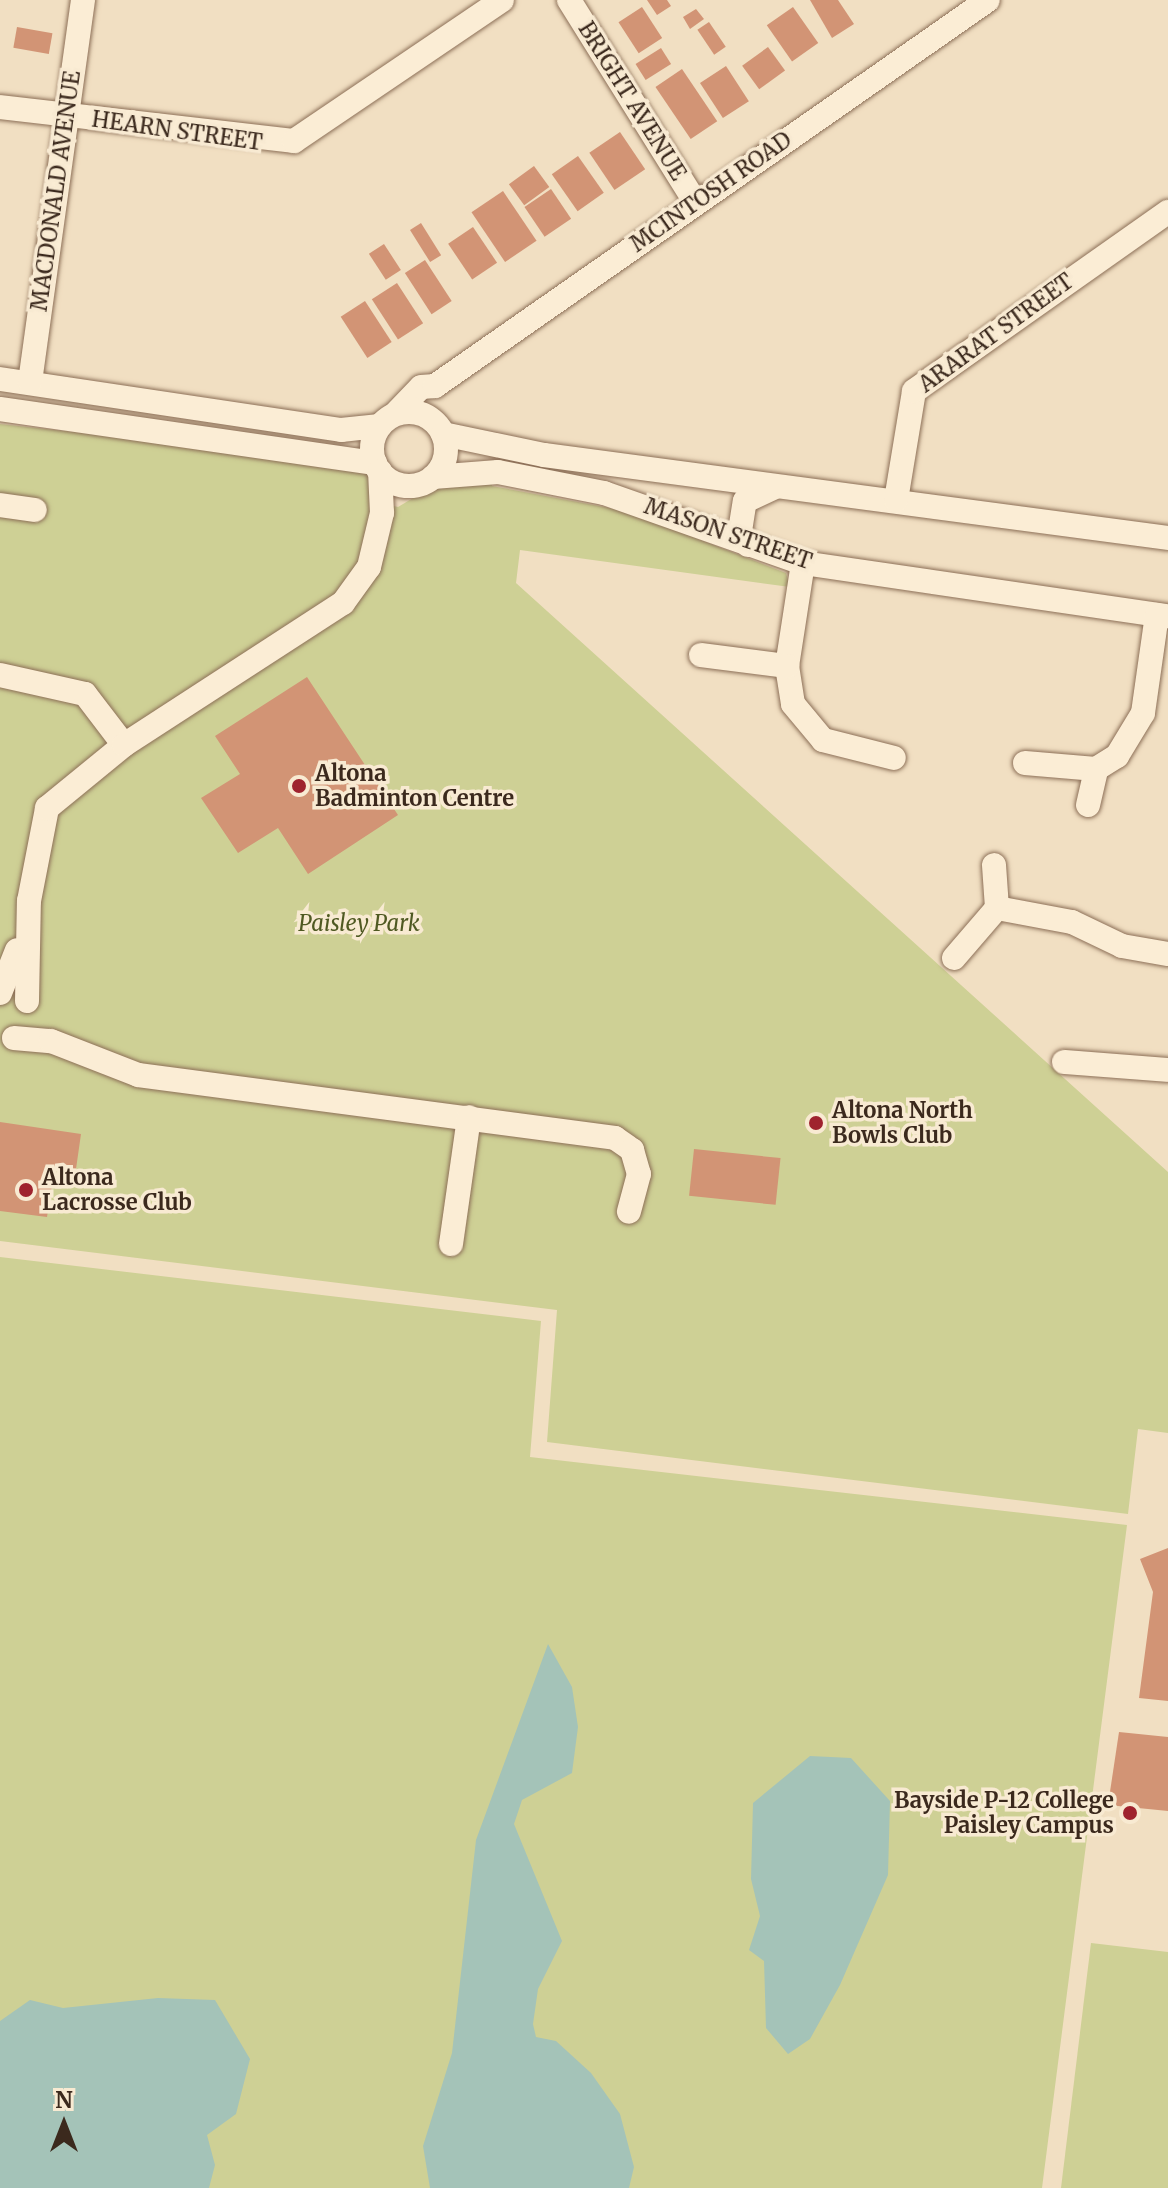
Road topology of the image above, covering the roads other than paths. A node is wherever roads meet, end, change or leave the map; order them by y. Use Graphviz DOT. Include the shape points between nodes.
graph roads {
  1 [pos="83,0"];
  2 [pos="502,0"];
  3 [pos="569,0"];
  4 [pos="988,0"];
  5 [pos="0,107"];
  6 [pos="67,116"];
  7 [pos="696,203"];
  8 [pos="1168,212"];
  9 [pos="0,379"];
  10 [pos="30,382"];
  11 [pos="435,386"];
  12 [pos="0,409"];
  13 [pos="387,420"];
  14 [pos="441,430"];
  15 [pos="377,467"];
  16 [pos="426,480"];
  17 [pos="779,487"];
  18 [pos="896,500"];
  19 [pos="0,505"];
  20 [pos="35,510"];
  21 [pos="382,513"];
  22 [pos="1168,538"];
  23 [pos="748,545"];
  24 [pos="803,563"];
  25 [pos="1162,616"];
  26 [pos="701,655"];
  27 [pos="787,666"];
  28 [pos="0,675"];
  29 [pos="124,745"];
  30 [pos="894,758"];
  31 [pos="1025,763"];
  32 [pos="1096,769"];
  33 [pos="1088,805"];
  34 [pos="994,865"];
  35 [pos="29,901"];
  36 [pos="997,908"];
  37 [pos="1168,954"];
  38 [pos="954,958"];
  39 [pos="0,995"];
  40 [pos="29,1004"];
  41 [pos="7,1037"];
  42 [pos="83,1051"];
  43 [pos="1064,1062"];
  44 [pos="1168,1070"];
  45 [pos="469,1117"];
  46 [pos="629,1212"];
  47 [pos="451,1244"];
  1 -- 6 [label="street, MACDONALD AVENUE"];
  2 -- 6 [label="street, HEARN STREET" via="294,141"];
  3 -- 7 [label="street, BRIGHT AVENUE"];
  4 -- 7 [label="street, MCINTOSH ROAD"];
  5 -- 6 [label="street, HEARN STREET"];
  6 -- 10 [label="street, MACDONALD AVENUE"];
  7 -- 11 [label="street, MCINTOSH ROAD"];
  8 -- 18 [label="street, ARARAT STREET" via="914,391"];
  9 -- 10 [label="street"];
  10 -- 13 [label="street" via="341,430"];
  11 -- 13 [label="street, MCINTOSH ROAD" via="421,387"];
  11 -- 14 [label="street"];
  12 -- 15 [label="street"];
  13 -- 14 [label="street" via="413,412"];
  13 -- 15 [label="street"];
  14 -- 16 [label="street" via="444,462"];
  14 -- 17 [label="street, MASON STREET"];
  15 -- 16 [label="street" via="402,485"];
  15 -- 21 [label="street"];
  16 -- 21 [label="street"];
  16 -- 23 [label="street, MASON STREET" via="498,472 604,493"];
  17 -- 18 [label="street, MASON STREET"];
  17 -- 23 [label="street" via="751,492 745,501 740,531"];
  18 -- 22 [label="street, MASON STREET"];
  19 -- 20 [label="street"];
  21 -- 29 [label="street" via="369,567 343,603"];
  23 -- 24 [label="street, MASON STREET"];
  24 -- 25 [label="street, MASON STREET"];
  24 -- 27 [label="street"];
  25 -- 32 [label="street" via="1143,713 1117,756"];
  26 -- 27 [label="street"];
  27 -- 30 [label="street" via="793,704 823,740"];
  28 -- 29 [label="street" via="85,694"];
  29 -- 35 [label="street" via="47,808"];
  31 -- 32 [label="street"];
  32 -- 33 [label="street"];
  34 -- 36 [label="street"];
  35 -- 39 [label="street"];
  35 -- 40 [label="street"];
  36 -- 37 [label="street" via="1072,922 1122,946"];
  36 -- 38 [label="street"];
  39 -- 40 [label="street"];
  40 -- 41 [label="street" via="30,1027"];
  40 -- 42 [label="street"];
  41 -- 42 [label="street"];
  42 -- 45 [label="street" via="138,1075"];
  43 -- 44 [label="street"];
  45 -- 46 [label="street" via="615,1138 632,1150 639,1174"];
  45 -- 47 [label="street"];
}
